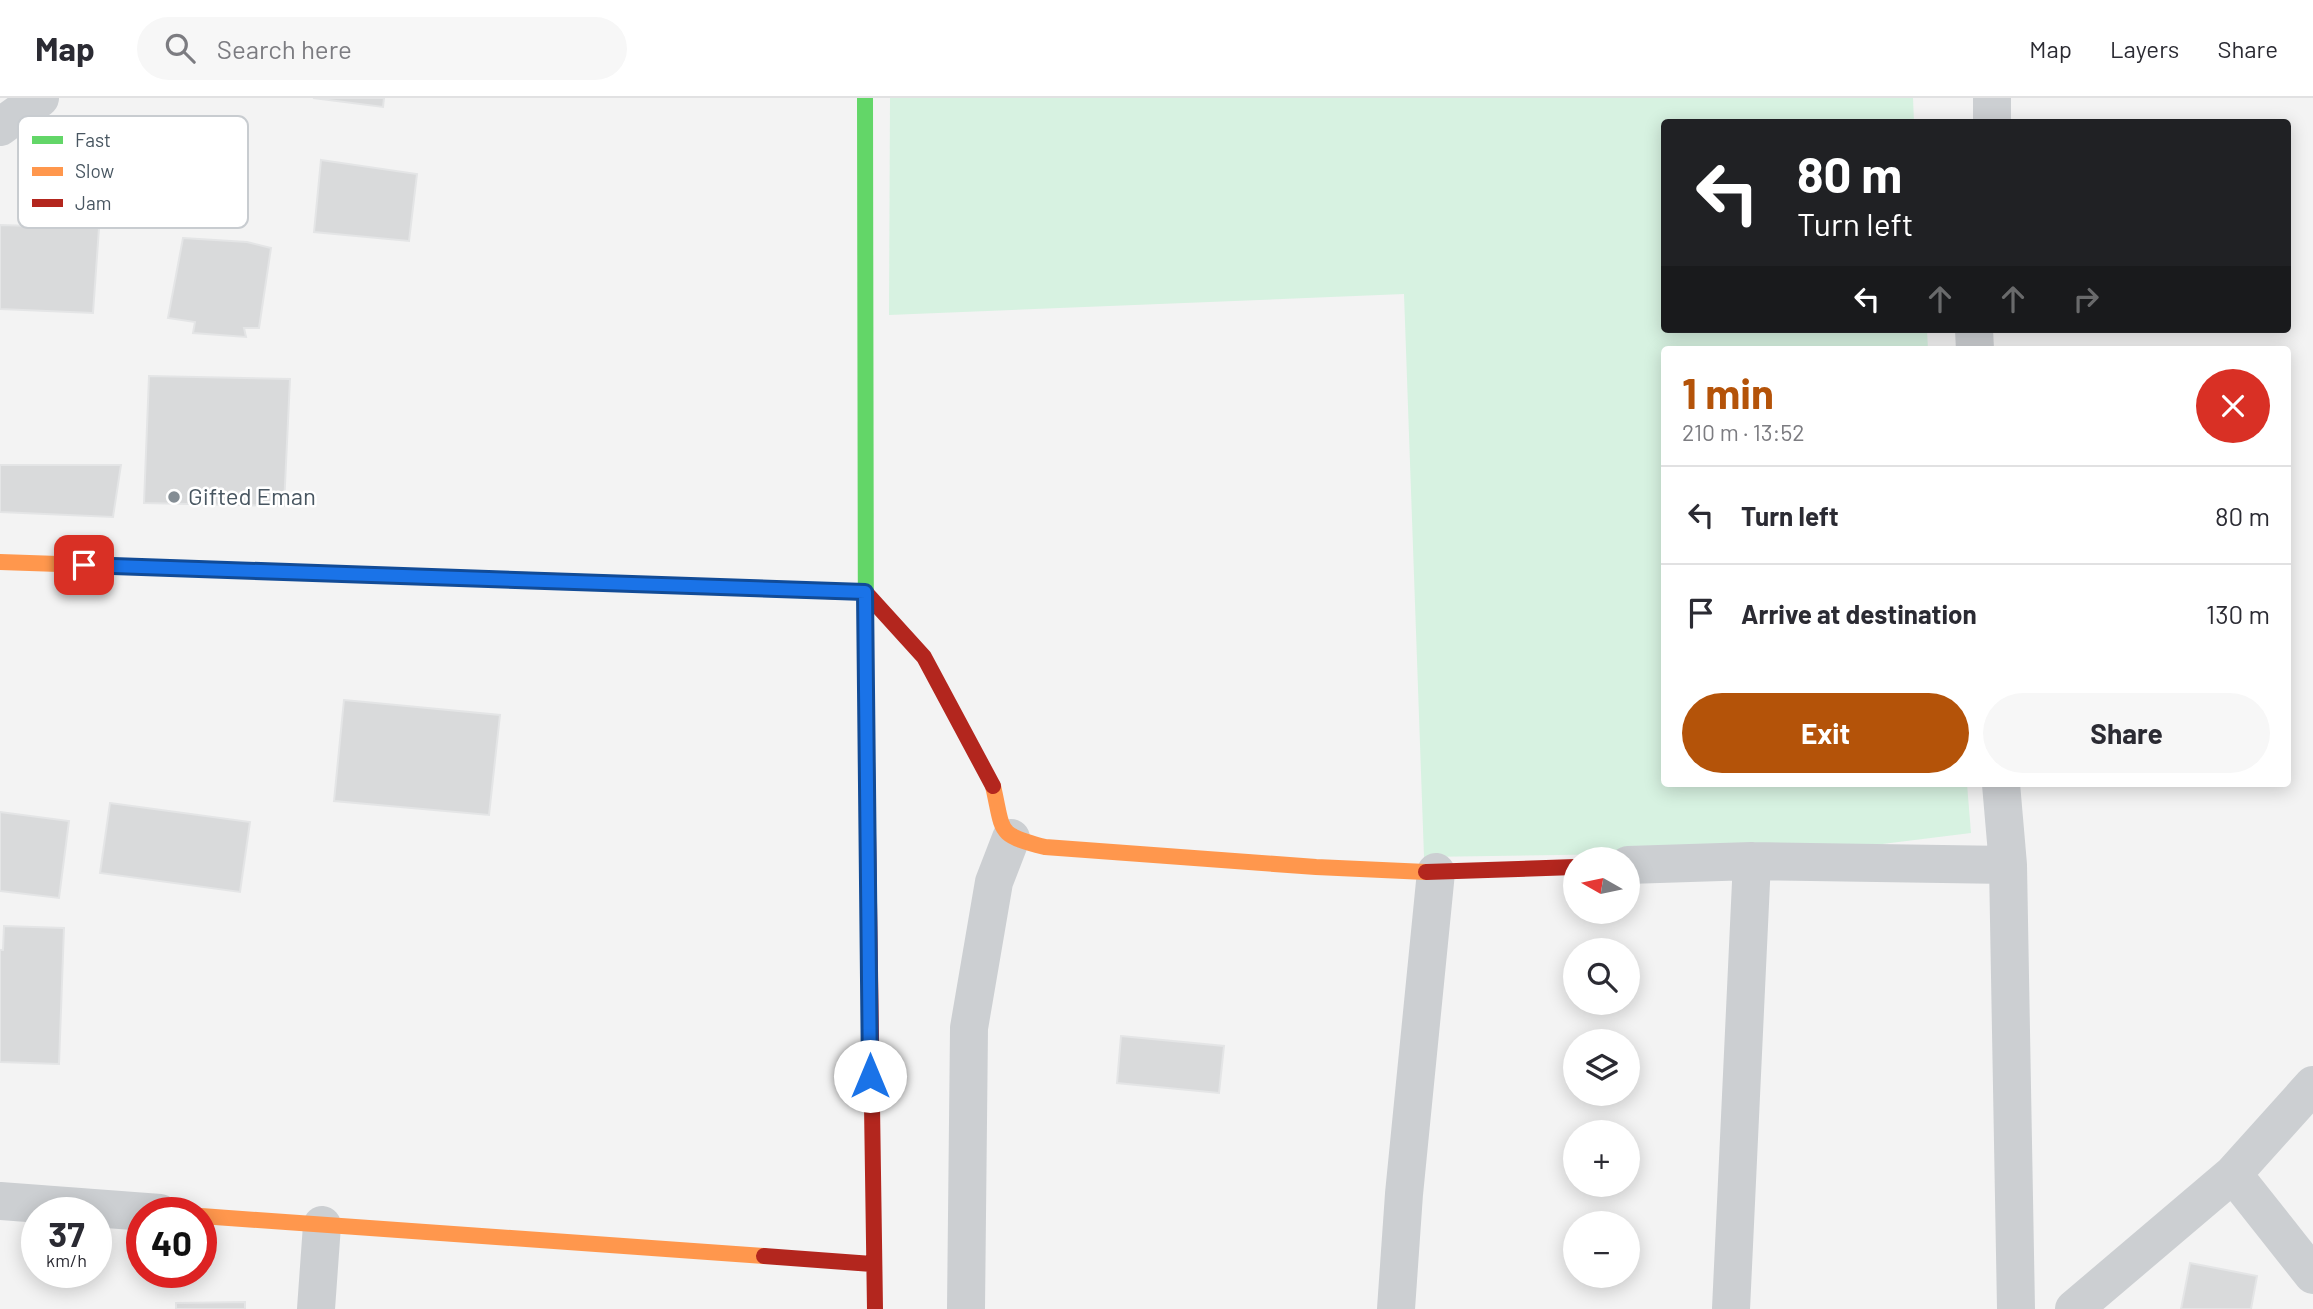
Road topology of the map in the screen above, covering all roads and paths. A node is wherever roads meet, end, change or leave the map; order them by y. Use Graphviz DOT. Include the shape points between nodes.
graph roads {
  1 [pos="40,98"];
  2 [pos="866,98"];
  3 [pos="1992,98"];
  4 [pos="1992,119"];
  5 [pos="0,127"];
  6 [pos="0,562"];
  7 [pos="865,592"];
  8 [pos="2001,787"];
  9 [pos="1011,838"];
  10 [pos="1752,861"];
  11 [pos="1640,865"];
  12 [pos="2008,865"];
  13 [pos="1563,867"];
  14 [pos="1436,872"];
  15 [pos="2313,1085"];
  16 [pos="2233,1174"];
  17 [pos="0,1201"];
  18 [pos="126,1210"];
  19 [pos="217,1217"];
  20 [pos="322,1224"];
  21 [pos="872,1264"];
  22 [pos="2313,1275"];
  23 [pos="316,1309"];
  24 [pos="875,1309"];
  25 [pos="966,1309"];
  26 [pos="1396,1309"];
  27 [pos="1731,1309"];
  28 [pos="2017,1309"];
  29 [pos="2074,1309"];
  1 -- 5 [label="street"];
  2 -- 7 [label="street"];
  3 -- 4 [label="street"];
  6 -- 7 [label="street"];
  7 -- 9 [label="street" via="924,657 991,780 1002,827"];
  7 -- 21 [label="street"];
  8 -- 12 [label="street"];
  9 -- 14 [label="street" via="1045,847"];
  9 -- 25 [label="street" via="994,882 969,1028"];
  10 -- 11 [label="street"];
  10 -- 12 [label="street"];
  10 -- 27 [label="street"];
  12 -- 28 [label="street"];
  13 -- 14 [label="street"];
  14 -- 26 [label="street"];
  15 -- 16 [label="street"];
  16 -- 22 [label="street"];
  16 -- 29 [label="street"];
  17 -- 18 [label="street"];
  19 -- 20 [label="street"];
  20 -- 21 [label="street"];
  20 -- 23 [label="street"];
  21 -- 24 [label="street"];
}
